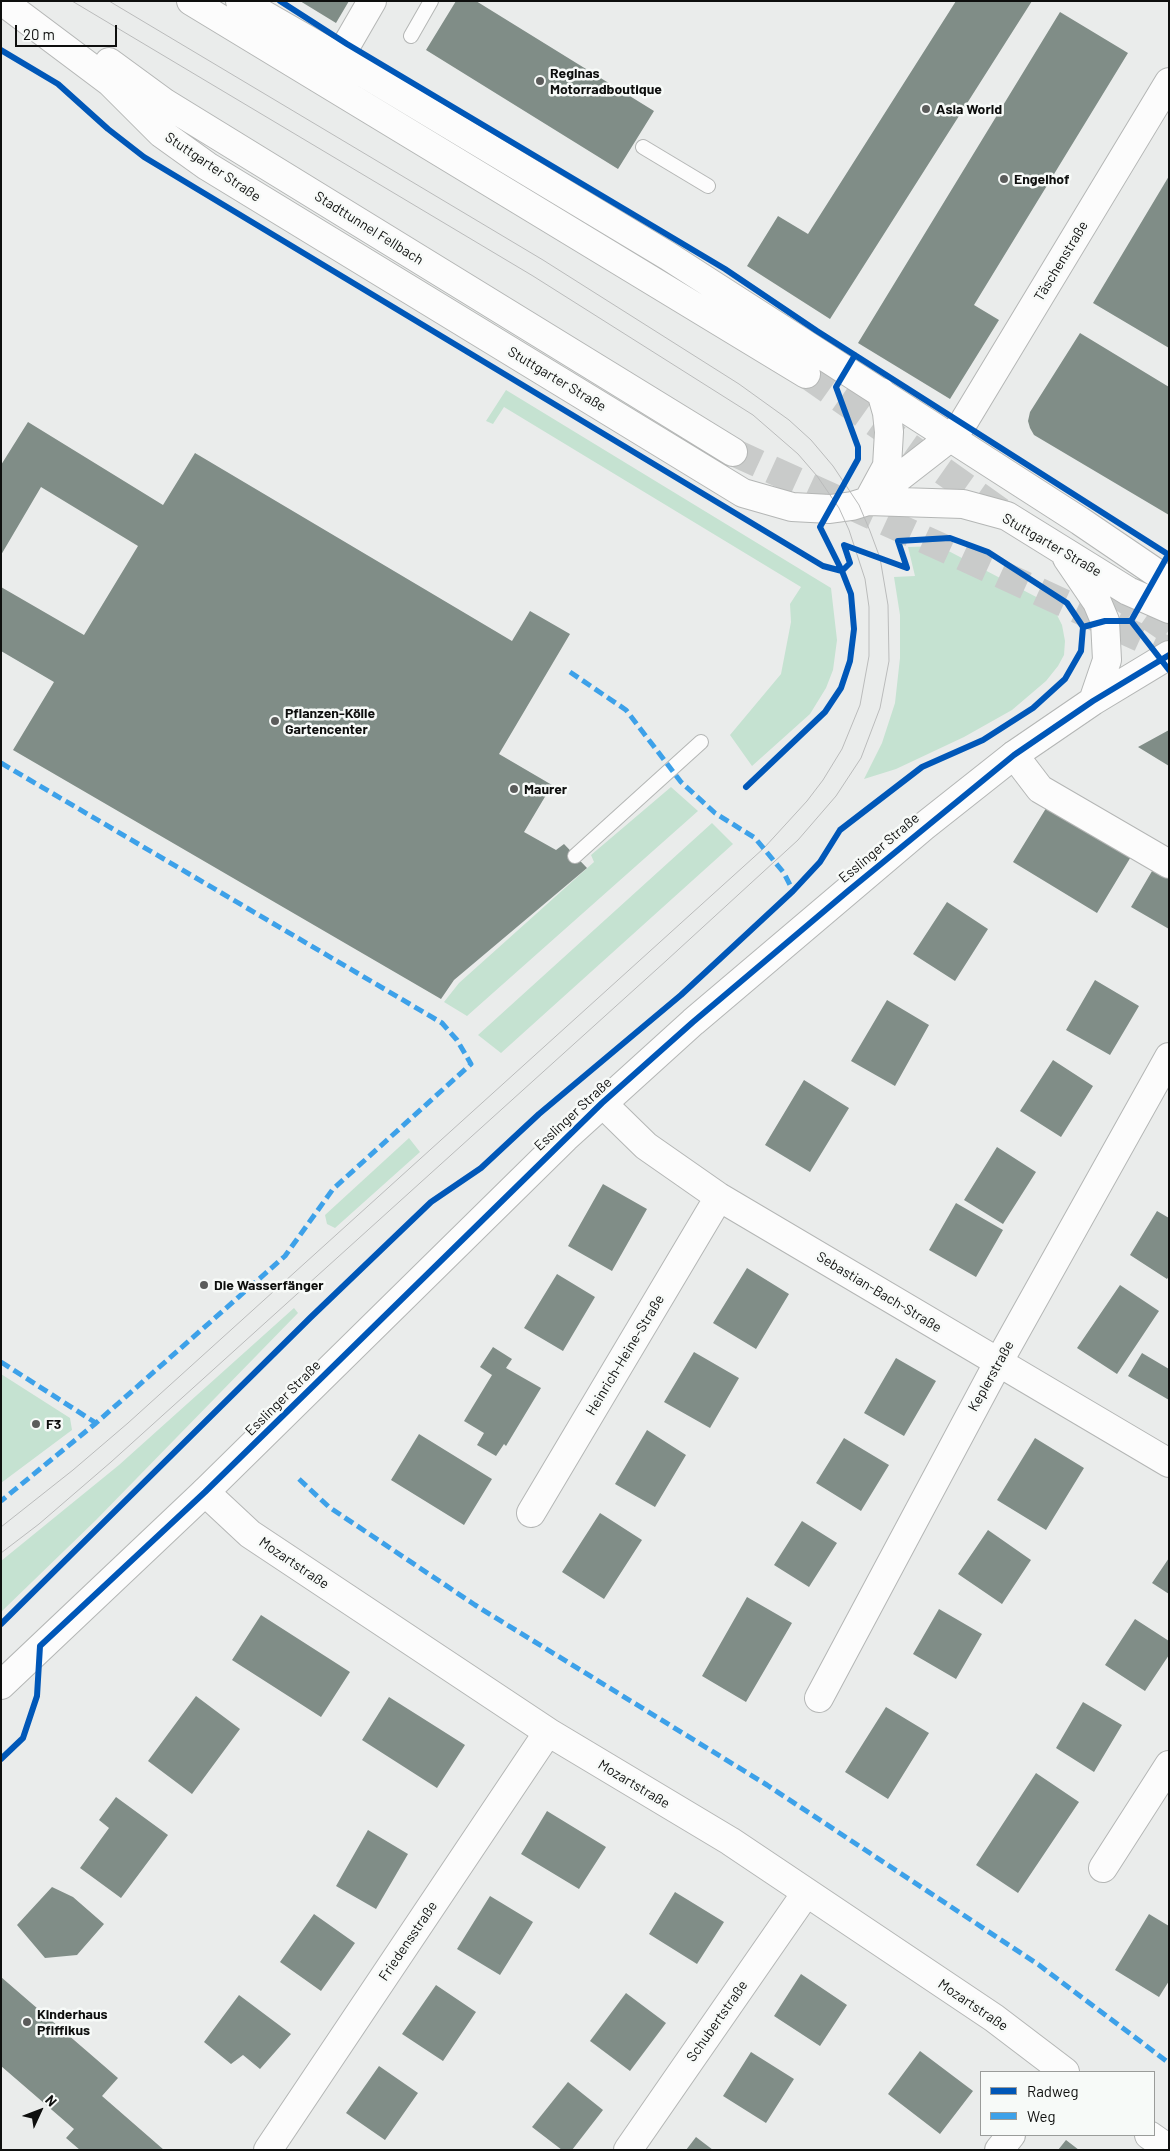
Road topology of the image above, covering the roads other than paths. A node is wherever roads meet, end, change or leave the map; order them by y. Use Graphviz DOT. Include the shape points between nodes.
graph roads {
  1 [pos="2,1"];
  2 [pos="6,1"];
  3 [pos="191,1"];
  4 [pos="240,1"];
  5 [pos="372,1"];
  6 [pos="431,1"];
  7 [pos="411,36"];
  8 [pos="339,58"];
  9 [pos="1169,82"];
  10 [pos="643,147"];
  11 [pos="708,186"];
  12 [pos="806,374"];
  13 [pos="881,392"];
  14 [pos="951,437"];
  15 [pos="733,452"];
  16 [pos="868,501"];
  17 [pos="1060,548"];
  18 [pos="1169,585"];
  19 [pos="1169,609"];
  20 [pos="1169,655"];
  21 [pos="1092,701"];
  22 [pos="701,742"];
  23 [pos="1014,755"];
  24 [pos="575,856"];
  25 [pos="1169,864"];
  26 [pos="1169,1057"];
  27 [pos="602,1103"];
  28 [pos="719,1197"];
  29 [pos="998,1363"];
  30 [pos="1169,1463"];
  31 [pos="204,1492"];
  32 [pos="531,1514"];
  33 [pos="1,1685"];
  34 [pos="819,1698"];
  35 [pos="548,1732"];
  36 [pos="1169,1765"];
  37 [pos="1103,1868"];
  38 [pos="806,1893"];
  39 [pos="1063,2071"];
  40 [pos="1010,2136"];
  41 [pos="1150,2136"];
  42 [pos="1169,2149"];
  43 [pos="268,2150"];
  44 [pos="628,2150"];
  45 [pos="998,2150"];
  1 -- 16 [label="main road, Stuttgarter Straße" via="110,82 162,133 207,166 743,493 792,507 830,509"];
  2 -- 15 [label="main road, Stadttunnel Fellbach" via="97,53 164,103"];
  3 -- 12 [label="main road"];
  4 -- 8 [label="main road"];
  5 -- 8 [label="main road"];
  6 -- 7 [label="lane"];
  8 -- 13 [label="main road" via="668,256"];
  9 -- 14 [label="main road, Täschenstraße" via="963,423"];
  10 -- 11 [label="lane"];
  13 -- 14 [label="main road"];
  13 -- 16 [label="main road" via="889,432 887,466"];
  14 -- 16 [label="main road, Täschenstraße"];
  14 -- 18 [label="main road" via="1142,563"];
  16 -- 17 [label="main road, Stuttgarter Straße" via="964,504 1007,516"];
  17 -- 19 [label="main road, Stuttgarter Straße" via="1128,591"];
  17 -- 21 [label="main road" via="1097,602 1105,621 1107,660"];
  20 -- 21 [label="main road, Esslinger Straße"];
  21 -- 23 [label="main road, Esslinger Straße"];
  22 -- 24 [label="lane"];
  23 -- 25 [label="main road" via="1040,789"];
  23 -- 27 [label="main road, Esslinger Straße" via="893,853"];
  26 -- 29 [label="main road, Keplerstraße"];
  27 -- 28 [label="main road, Sebastian-Bach-Straße" via="646,1146"];
  27 -- 31 [label="main road, Esslinger Straße"];
  28 -- 29 [label="main road, Sebastian-Bach-Straße"];
  28 -- 32 [label="main road, Heinrich-Heine-Straße"];
  29 -- 30 [label="main road, Sebastian-Bach-Straße"];
  29 -- 34 [label="main road, Keplerstraße"];
  31 -- 33 [label="main road, Esslinger Straße"];
  31 -- 35 [label="main road, Mozartstraße" via="250,1534"];
  35 -- 38 [label="main road, Mozartstraße" via="730,1841"];
  35 -- 43 [label="main road, Friedensstraße"];
  36 -- 37 [label="main road"];
  38 -- 39 [label="main road, Mozartstraße" via="994,2018"];
  38 -- 44 [label="main road, Schubertstraße"];
  40 -- 45 [label="main road"];
  41 -- 42 [label="main road"];
}
